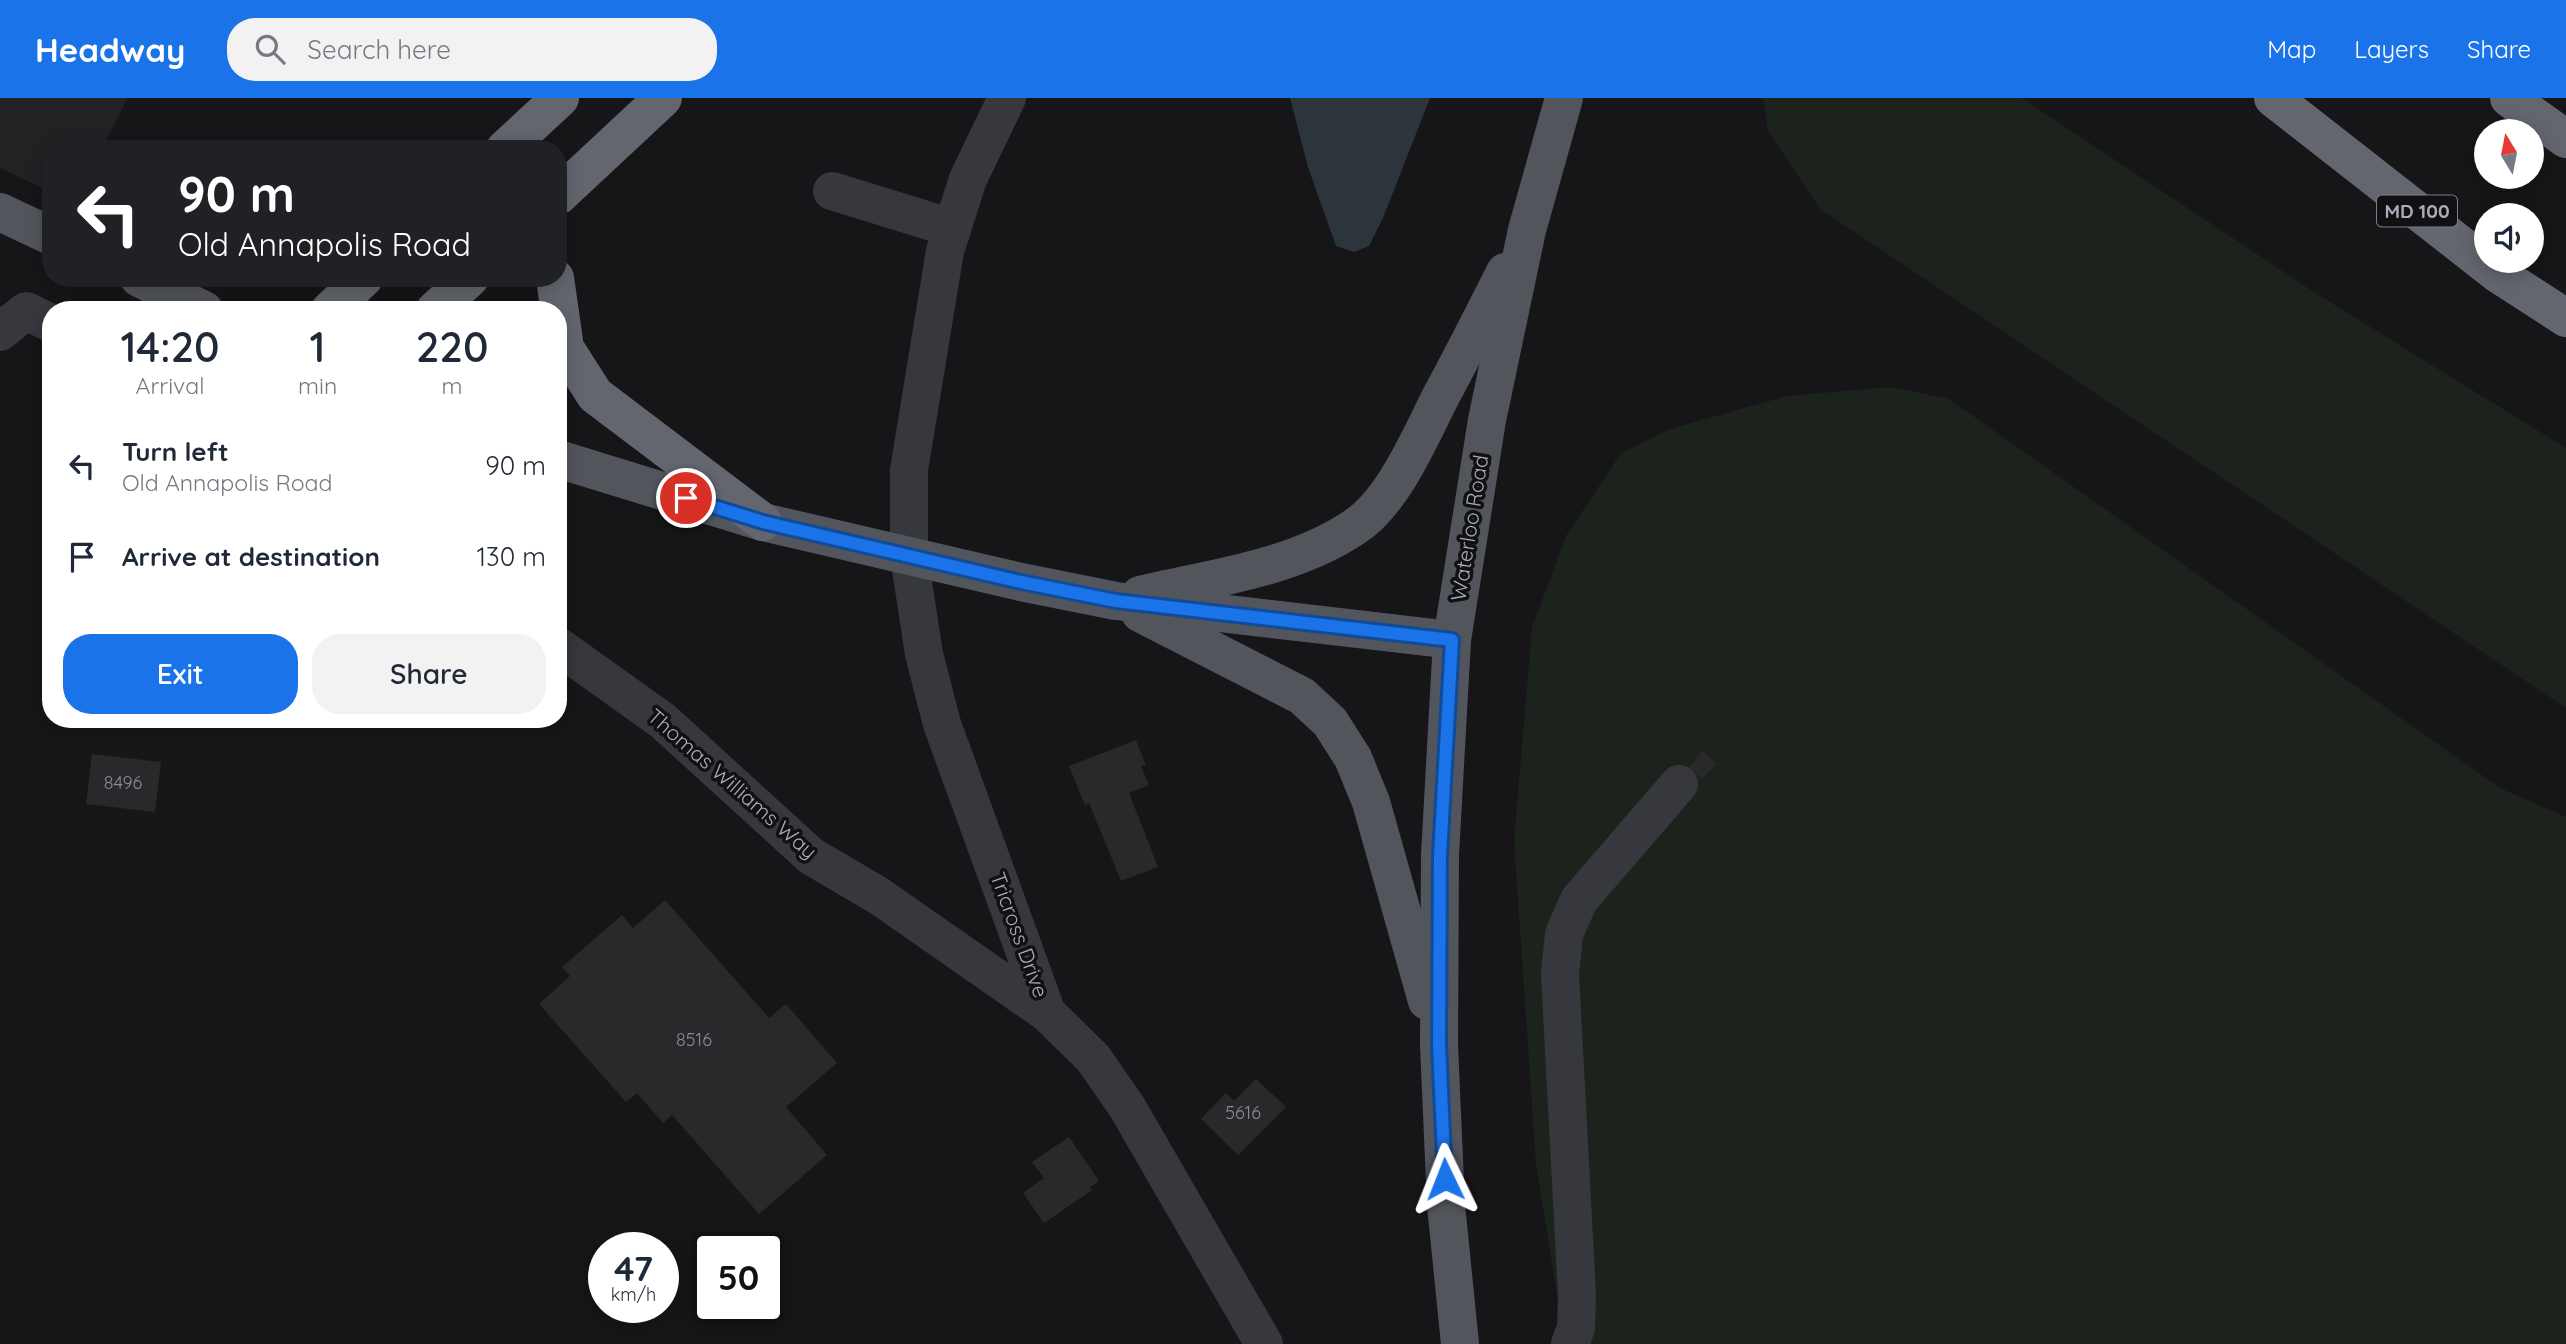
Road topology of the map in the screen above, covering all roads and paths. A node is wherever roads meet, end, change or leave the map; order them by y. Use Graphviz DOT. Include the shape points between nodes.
graph roads {
  1 [pos="560,98"];
  2 [pos="663,98"];
  3 [pos="1007,98"];
  4 [pos="1564,98"];
  5 [pos="2273,98"];
  6 [pos="2509,98"];
  7 [pos="2566,139"];
  8 [pos="515,140"];
  9 [pos="567,188"];
  10 [pos="832,191"];
  11 [pos="0,212"];
  12 [pos="953,228"];
  13 [pos="1527,230"];
  14 [pos="42,232"];
  15 [pos="157,287"];
  16 [pos="354,287"];
  17 [pos="460,287"];
  18 [pos="186,301"];
  19 [pos="340,301"];
  20 [pos="445,301"];
  21 [pos="2566,318"];
  22 [pos="567,351"];
  23 [pos="567,462"];
  24 [pos="763,522"];
  25 [pos="909,556"];
  26 [pos="1116,601"];
  27 [pos="1452,640"];
  28 [pos="567,652"];
  29 [pos="1679,784"];
  30 [pos="1047,1013"];
  31 [pos="1439,1045"];
  32 [pos="1264,1344"];
  33 [pos="1460,1344"];
  34 [pos="1570,1344"];
  1 -- 8 [label="highway"];
  2 -- 9 [label="highway"];
  3 -- 12 [label="street, Tricross Drive" via="968,179"];
  4 -- 13 [label="main road, Waterloo Road"];
  5 -- 21 [label="highway, MD 100" via="2498,274"];
  6 -- 7 [label="highway"];
  10 -- 12 [label="street"];
  11 -- 14 [label="main road"];
  12 -- 25 [label="street, Tricross Drive" via="945,251 909,470"];
  13 -- 26 [label="main road" via="1412,453 1385,497 1356,527 1287,559"];
  13 -- 27 [label="main road, Waterloo Road" via="1488,420"];
  15 -- 18 [label="main road"];
  16 -- 19 [label="highway"];
  17 -- 20 [label="highway"];
  22 -- 24 [label="highway" via="595,395"];
  23 -- 24 [label="main road"];
  24 -- 25 [label="main road"];
  25 -- 26 [label="main road"];
  25 -- 30 [label="street, Tricross Drive" via="924,654 942,724"];
  26 -- 27 [label="main road"];
  26 -- 31 [label="main road" via="1302,696 1330,722 1353,758 1371,802"];
  27 -- 31 [label="main road, Waterloo Road" via="1440,855"];
  28 -- 30 [label="street, Thomas Williams Way" via="663,720 811,856 879,896"];
  29 -- 34 [label="street" via="1579,900 1564,934 1560,974 1577,1295 1576,1328"];
  30 -- 32 [label="street, Tricross Drive" via="1093,1058 1127,1107"];
  31 -- 33 [label="main road, Waterloo Road" via="1446,1205"];
}
